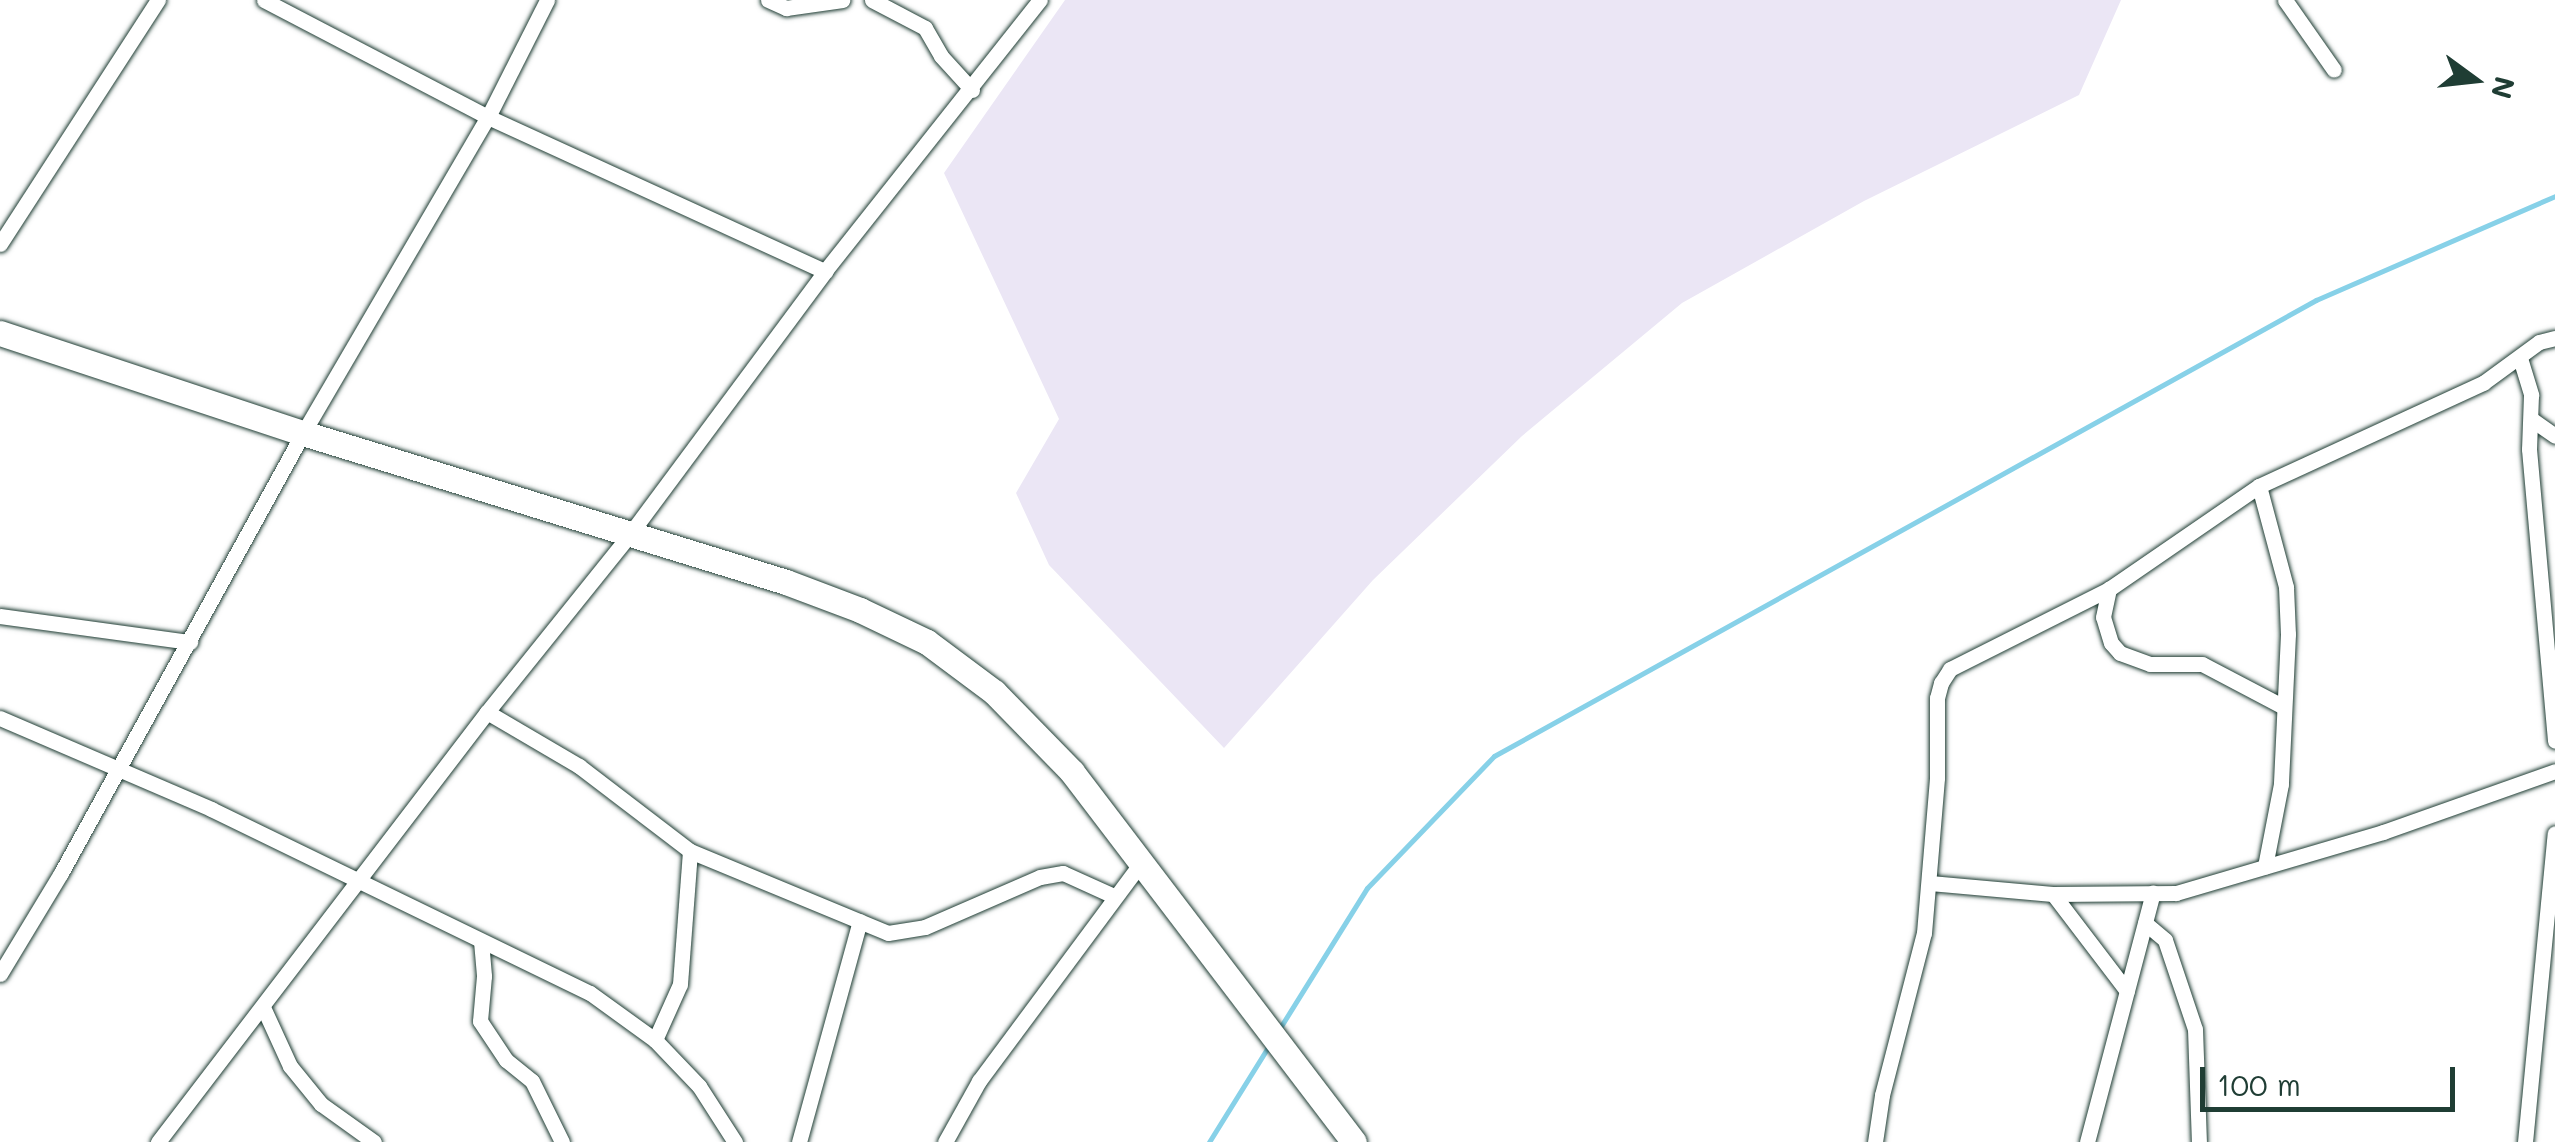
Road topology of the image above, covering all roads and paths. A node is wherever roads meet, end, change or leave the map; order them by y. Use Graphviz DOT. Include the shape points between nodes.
graph roads {
  1 [pos="158,0"];
  2 [pos="264,0"];
  3 [pos="548,0"];
  4 [pos="768,0"];
  5 [pos="842,0"];
  6 [pos="872,0"];
  7 [pos="1040,0"];
  8 [pos="2284,0"];
  9 [pos="2334,70"];
  10 [pos="972,90"];
  11 [pos="488,116"];
  12 [pos="0,244"];
  13 [pos="825,272"];
  14 [pos="0,333"];
  15 [pos="2555,338"];
  16 [pos="2520,358"];
  17 [pos="2531,419"];
  18 [pos="303,433"];
  19 [pos="2555,436"];
  20 [pos="2259,486"];
  21 [pos="630,534"];
  22 [pos="2109,589"];
  23 [pos="0,616"];
  24 [pos="190,642"];
  25 [pos="2282,706"];
  26 [pos="487,712"];
  27 [pos="0,718"];
  28 [pos="2555,740"];
  29 [pos="120,768"];
  30 [pos="2555,771"];
  31 [pos="2555,833"];
  32 [pos="690,851"];
  33 [pos="1143,860"];
  34 [pos="2265,866"];
  35 [pos="361,880"];
  36 [pos="1930,883"];
  37 [pos="2153,893"];
  38 [pos="2053,894"];
  39 [pos="1114,896"];
  40 [pos="860,922"];
  41 [pos="2146,923"];
  42 [pos="482,941"];
  43 [pos="0,974"];
  44 [pos="2127,990"];
  45 [pos="263,1007"];
  46 [pos="655,1040"];
  47 [pos="158,1142"];
  48 [pos="374,1142"];
  49 [pos="562,1142"];
  50 [pos="736,1142"];
  51 [pos="799,1142"];
  52 [pos="945,1142"];
  53 [pos="1354,1142"];
  54 [pos="1875,1142"];
  55 [pos="2086,1142"];
  56 [pos="2199,1142"];
  57 [pos="2525,1142"];
  1 -- 12 [label="street"];
  2 -- 11 [label="street"];
  3 -- 11 [label="street"];
  4 -- 5 [label="street" via="786,8"];
  6 -- 10 [label="street" via="926,28"];
  7 -- 10 [label="street"];
  8 -- 9 [label="street"];
  10 -- 13 [label="street"];
  11 -- 13 [label="street"];
  11 -- 18 [label="street"];
  13 -- 21 [label="street"];
  14 -- 18 [label="main road"];
  15 -- 16 [label="street"];
  16 -- 17 [label="street" via="2532,395"];
  16 -- 20 [label="street" via="2430,409"];
  17 -- 19 [label="street"];
  17 -- 28 [label="street"];
  18 -- 21 [label="main road"];
  18 -- 24 [label="street"];
  20 -- 22 [label="street"];
  20 -- 25 [label="street" via="2286,587"];
  21 -- 26 [label="street"];
  21 -- 33 [label="main road" via="804,589 927,642 994,692 1072,772"];
  22 -- 25 [label="street" via="2104,617 2120,653 2150,664 2202,664"];
  22 -- 36 [label="street" via="1950,669 1941,682"];
  23 -- 24 [label="street"];
  24 -- 29 [label="street"];
  25 -- 34 [label="street" via="2281,784"];
  26 -- 32 [label="street" via="579,766"];
  26 -- 35 [label="street"];
  27 -- 29 [label="street"];
  29 -- 35 [label="street"];
  29 -- 43 [label="street"];
  30 -- 34 [label="street"];
  31 -- 57 [label="street"];
  32 -- 40 [label="street"];
  32 -- 46 [label="street" via="680,984"];
  33 -- 39 [label="street"];
  33 -- 53 [label="main road"];
  34 -- 37 [label="street" via="2176,893"];
  35 -- 42 [label="street"];
  35 -- 45 [label="street"];
  36 -- 38 [label="street"];
  36 -- 54 [label="street"];
  37 -- 38 [label="street"];
  37 -- 41 [label="street"];
  38 -- 44 [label="street"];
  39 -- 40 [label="street" via="1062,873 925,927 888,933"];
  39 -- 52 [label="street" via="980,1081"];
  40 -- 51 [label="street"];
  41 -- 44 [label="street"];
  41 -- 56 [label="street" via="2165,940 2196,1029"];
  42 -- 46 [label="street" via="590,993"];
  42 -- 49 [label="street" via="480,1022 506,1060 532,1081"];
  44 -- 55 [label="street"];
  45 -- 47 [label="street"];
  45 -- 48 [label="street" via="290,1066 321,1104"];
  46 -- 50 [label="street" via="699,1086"];
}
